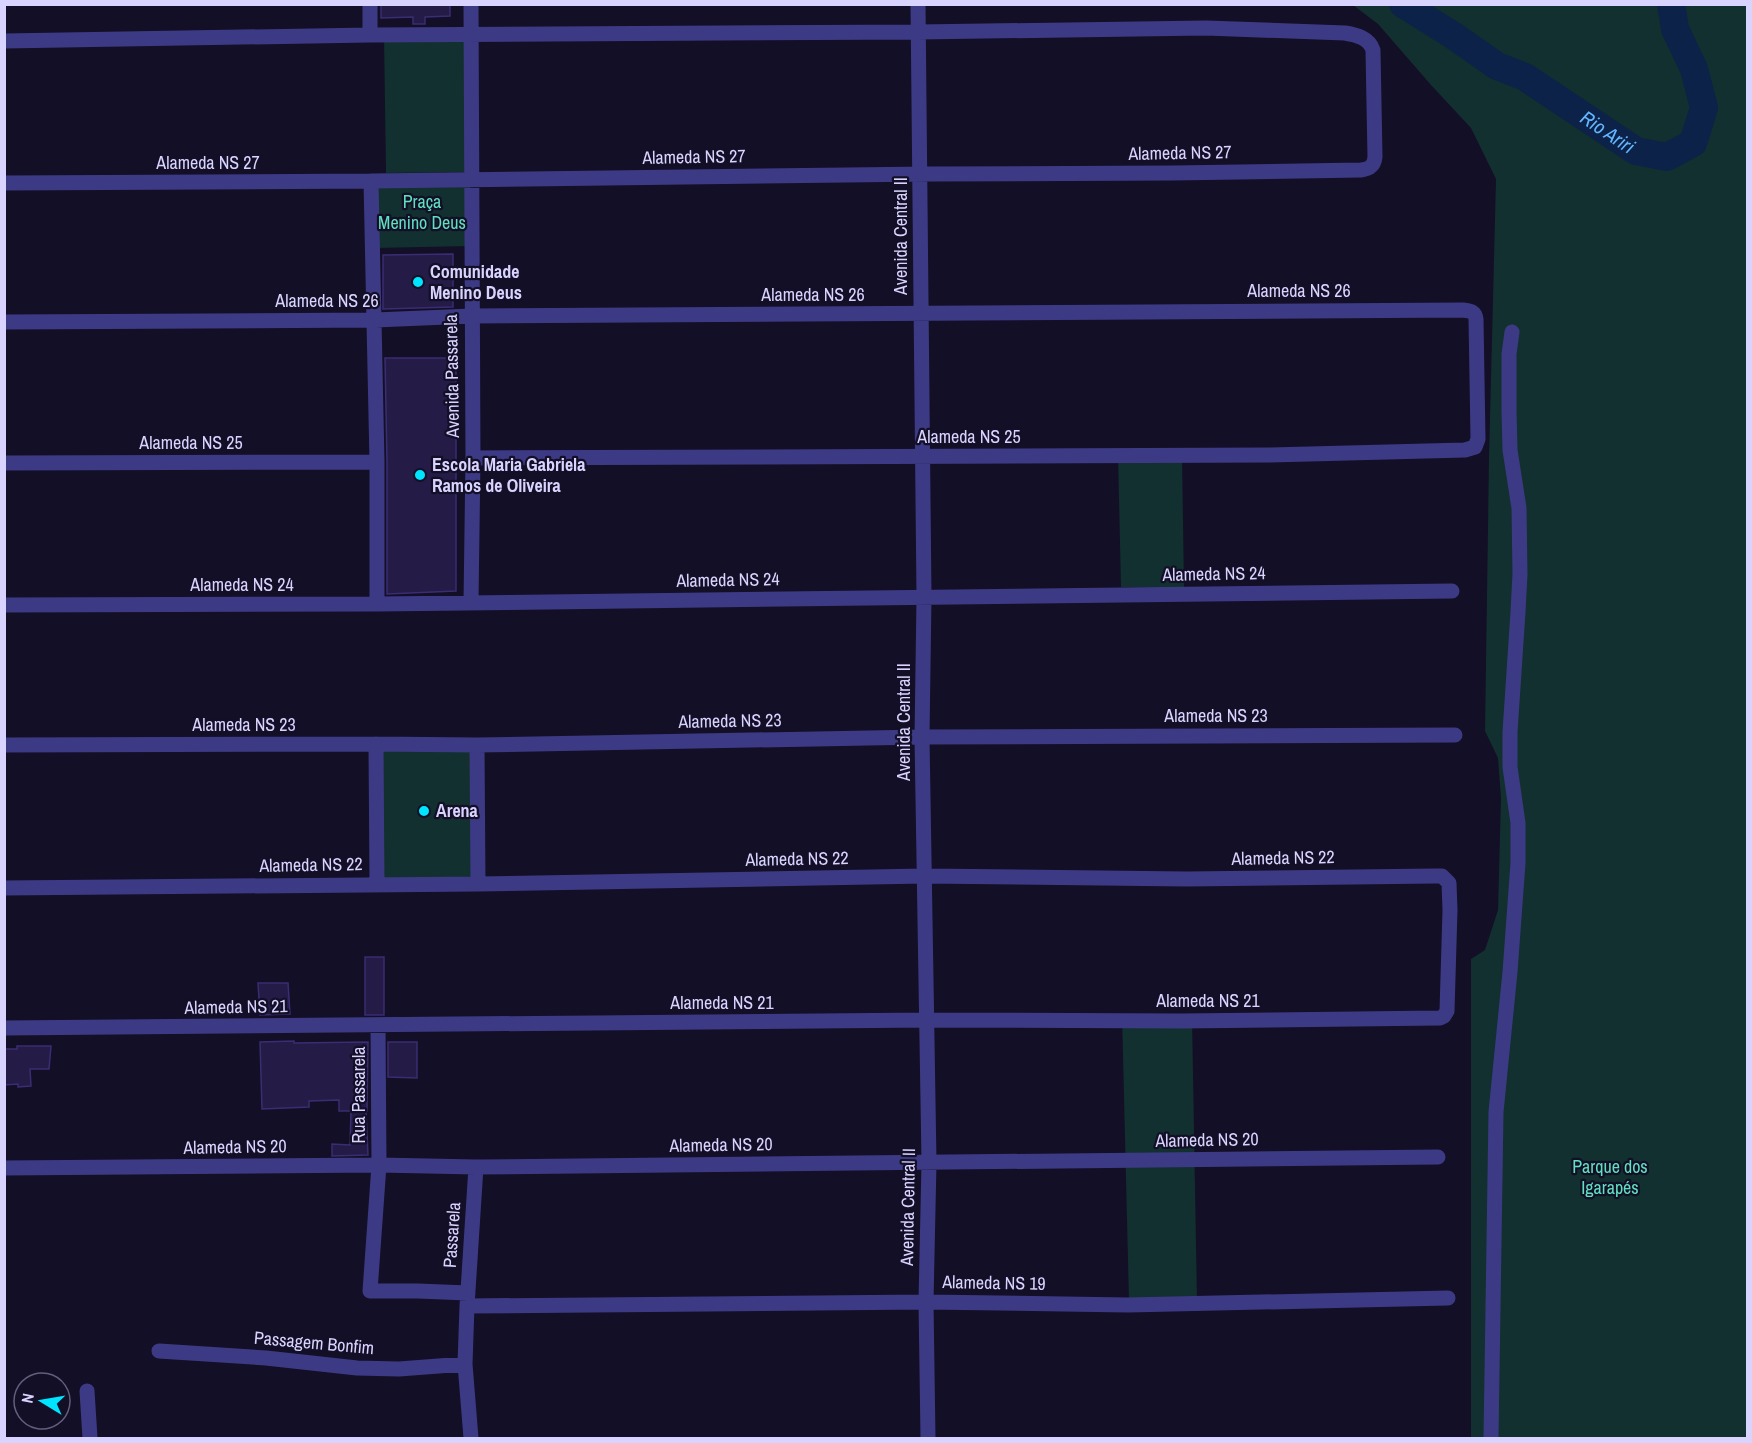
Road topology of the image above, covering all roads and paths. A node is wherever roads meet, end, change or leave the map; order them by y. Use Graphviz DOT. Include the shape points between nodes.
graph roads {
  1 [pos="370,4"];
  2 [pos="471,4"];
  3 [pos="918,4"];
  4 [pos="918,32"];
  5 [pos="370,35"];
  6 [pos="471,35"];
  7 [pos="4,40"];
  8 [pos="920,174"];
  9 [pos="471,180"];
  10 [pos="371,181"];
  11 [pos="4,183"];
  12 [pos="921,314"];
  13 [pos="471,316"];
  14 [pos="375,320"];
  15 [pos="4,322"];
  16 [pos="1512,333"];
  17 [pos="1465,450"];
  18 [pos="922,456"];
  19 [pos="473,458"];
  20 [pos="377,462"];
  21 [pos="4,463"];
  22 [pos="1452,591"];
  23 [pos="924,597"];
  24 [pos="471,603"];
  25 [pos="377,604"];
  26 [pos="4,606"];
  27 [pos="1455,735"];
  28 [pos="922,736"];
  29 [pos="376,744"];
  30 [pos="4,745"];
  31 [pos="477,745"];
  32 [pos="925,876"];
  33 [pos="377,884"];
  34 [pos="478,884"];
  35 [pos="4,888"];
  36 [pos="1440,1018"];
  37 [pos="928,1020"];
  38 [pos="378,1025"];
  39 [pos="4,1028"];
  40 [pos="1438,1157"];
  41 [pos="929,1162"];
  42 [pos="379,1164"];
  43 [pos="476,1167"];
  44 [pos="4,1168"];
  45 [pos="1448,1298"];
  46 [pos="468,1300"];
  47 [pos="926,1302"];
  48 [pos="159,1351"];
  49 [pos="465,1364"];
  50 [pos="87,1391"];
  51 [pos="90,1438"];
  52 [pos="471,1438"];
  53 [pos="928,1438"];
  54 [pos="1491,1438"];
  1 -- 5 [label="street"];
  2 -- 6 [label="street, Avenida Passarela"];
  3 -- 4 [label="street, Avenida Central II"];
  4 -- 6 [label="street"];
  4 -- 8 [label="street, Avenida Central II"];
  4 -- 8 [label="street, Alameda NS 27" via="1206,28 1345,33 1359,36 1372,46 1374,57 1375,157 1370,168"];
  5 -- 6 [label="street"];
  5 -- 7 [label="street"];
  6 -- 9 [label="street, Avenida Passarela"];
  8 -- 9 [label="street, Alameda NS 27"];
  8 -- 12 [label="street, Avenida Central II"];
  9 -- 10 [label="street, Alameda NS 27"];
  9 -- 13 [label="street, Avenida Passarela"];
  10 -- 11 [label="street, Alameda NS 27"];
  10 -- 14 [label="street"];
  12 -- 13 [label="street, Alameda NS 26"];
  12 -- 17 [label="street, Alameda NS 26" via="1471,311 1476,319 1478,439 1475,447"];
  12 -- 18 [label="street, Avenida Central II"];
  13 -- 14 [label="street, Alameda NS 26"];
  13 -- 19 [label="street, Avenida Passarela"];
  14 -- 15 [label="street, Alameda NS 26"];
  14 -- 20 [label="street"];
  16 -- 54 [label="street" via="1510,450 1519,508 1520,574 1510,755 1518,863 1496,1112"];
  17 -- 18 [label="street, Alameda NS 25"];
  18 -- 19 [label="street, Alameda NS 25"];
  18 -- 23 [label="street, Avenida Central II"];
  19 -- 24 [label="street, Avenida Passarela"];
  20 -- 21 [label="street, Alameda NS 25"];
  20 -- 25 [label="street"];
  22 -- 23 [label="street, Alameda NS 24"];
  23 -- 24 [label="street, Alameda NS 24"];
  23 -- 28 [label="street, Avenida Central II"];
  24 -- 25 [label="street, Alameda NS 24"];
  25 -- 26 [label="street, Alameda NS 24"];
  27 -- 28 [label="street, Alameda NS 23"];
  28 -- 31 [label="street, Alameda NS 23"];
  28 -- 32 [label="street, Avenida Central II"];
  29 -- 30 [label="street, Alameda NS 23"];
  29 -- 31 [label="street, Alameda NS 23"];
  29 -- 33 [label="street"];
  31 -- 34 [label="street"];
  32 -- 34 [label="street, Alameda NS 22"];
  32 -- 36 [label="street, Alameda NS 22" via="1442,876 1450,885 1450,910 1447,1008"];
  32 -- 37 [label="street, Avenida Central II"];
  33 -- 34 [label="street, Alameda NS 22"];
  33 -- 35 [label="street, Alameda NS 22"];
  36 -- 37 [label="street, Alameda NS 21"];
  37 -- 38 [label="street, Alameda NS 21"];
  37 -- 41 [label="street, Avenida Central II"];
  38 -- 39 [label="street, Alameda NS 21"];
  38 -- 42 [label="street, Rua Passarela"];
  40 -- 41 [label="street, Alameda NS 20"];
  41 -- 43 [label="street, Alameda NS 20"];
  41 -- 47 [label="street, Avenida Central II"];
  42 -- 43 [label="street, Alameda NS 20"];
  42 -- 44 [label="street, Alameda NS 20"];
  42 -- 46 [label="street, Rua Passarela" via="370,1291 418,1291"];
  43 -- 46 [label="street, Passarela"];
  45 -- 47 [label="street, Alameda NS 19" via="1128,1305"];
  46 -- 47 [label="street, Alameda NS 19"];
  46 -- 49 [label="street"];
  47 -- 53 [label="street, Avenida Central II"];
  48 -- 49 [label="street, Passagem Bonfim" via="357,1368"];
  49 -- 52 [label="street"];
  50 -- 51 [label="street"];
}
